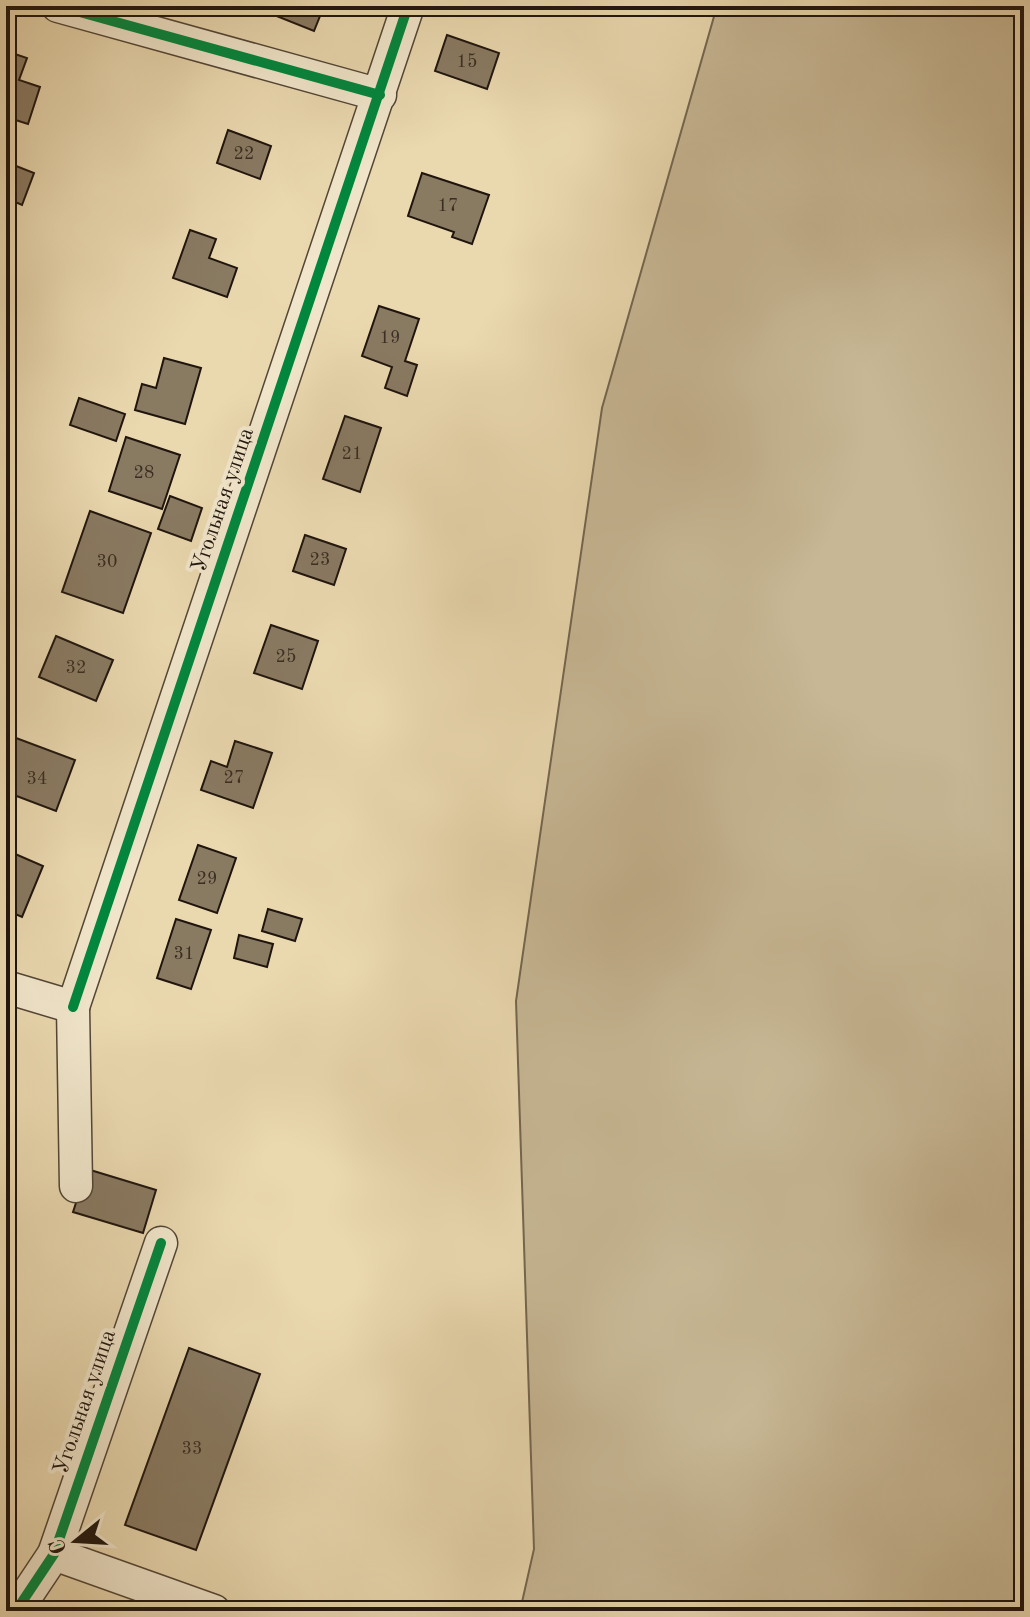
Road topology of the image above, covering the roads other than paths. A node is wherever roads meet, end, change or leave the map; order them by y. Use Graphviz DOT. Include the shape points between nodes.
graph roads {
  1 [pos="58,6"];
  2 [pos="408,6"];
  3 [pos="380,95"];
  4 [pos="6,987"];
  5 [pos="73,1007"];
  6 [pos="76,1186"];
  7 [pos="161,1243"];
  8 [pos="54,1554"];
  9 [pos="16,1611"];
  10 [pos="214,1611"];
  1 -- 3 [label="street"];
  2 -- 3 [label="street, Угольная улица"];
  3 -- 5 [label="street, Угольная улица"];
  4 -- 5 [label="street"];
  5 -- 6 [label="street, Угольная улица"];
  7 -- 8 [label="street, Угольная улица"];
  8 -- 9 [label="street, Угольная улица"];
  8 -- 10 [label="street"];
}
